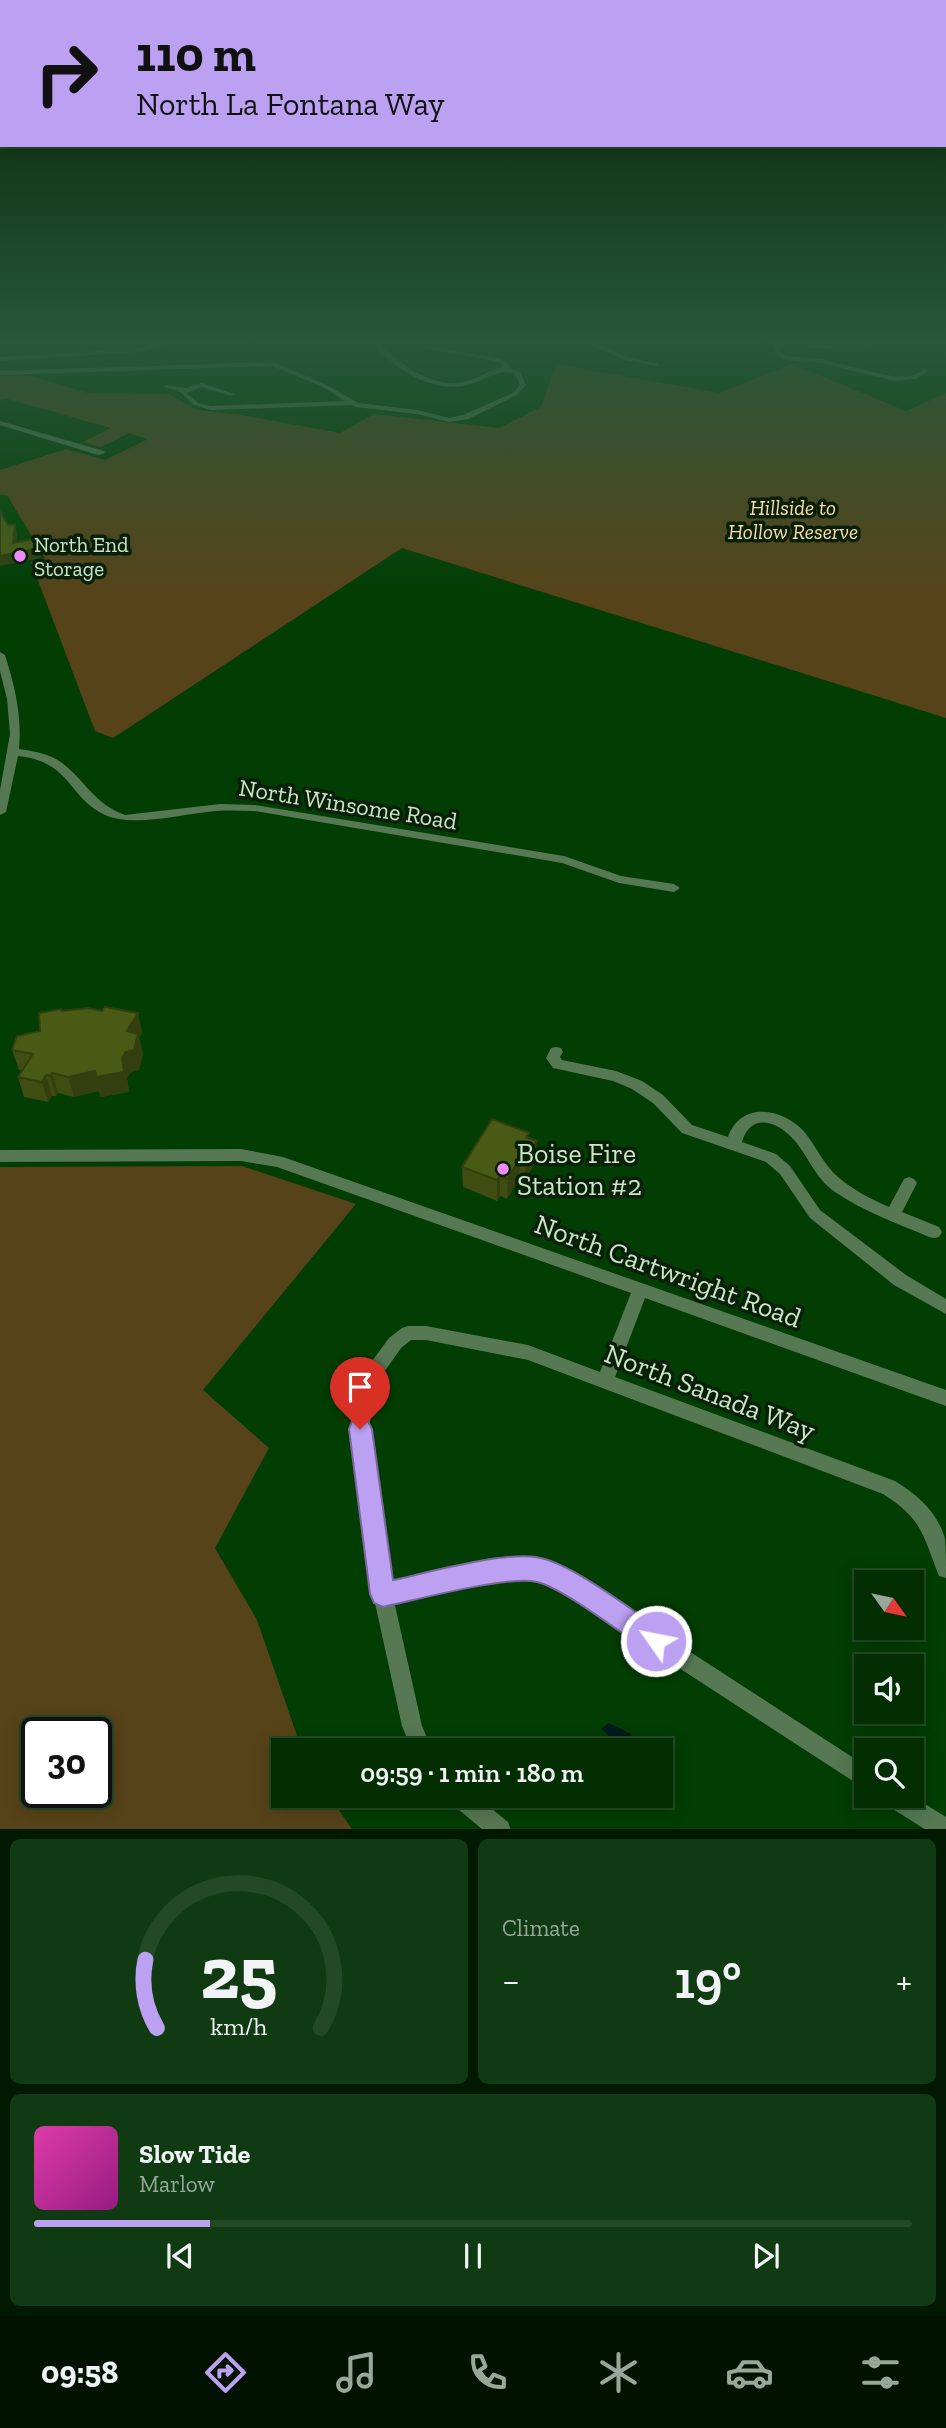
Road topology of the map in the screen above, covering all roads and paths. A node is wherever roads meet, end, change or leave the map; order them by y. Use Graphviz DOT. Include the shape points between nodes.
graph roads {
  1 [pos="21,429"];
  2 [pos="101,453"];
  3 [pos="0,655"];
  4 [pos="5,687"];
  5 [pos="15,752"];
  6 [pos="0,812"];
  7 [pos="674,888"];
  8 [pos="556,1052"];
  9 [pos="733,1146"];
  10 [pos="0,1156"];
  11 [pos="909,1183"];
  12 [pos="893,1214"];
  13 [pos="934,1232"];
  14 [pos="641,1289"];
  15 [pos="946,1307"];
  16 [pos="605,1380"];
  17 [pos="946,1398"];
  18 [pos="946,1569"];
  19 [pos="383,1594"];
  20 [pos="417,1738"];
  21 [pos="854,1770"];
  22 [pos="475,1808"];
  23 [pos="912,1808"];
  24 [pos="500,1829"];
  25 [pos="946,1829"];
  1 -- 2 [label="street"];
  3 -- 4 [label="street"];
  4 -- 5 [label="street" via="17,726"];
  5 -- 6 [label="street"];
  5 -- 7 [label="street, North Winsome Road" via="52,759 96,806 124,818 220,807 255,808 564,860 619,879"];
  8 -- 9 [label="street" via="553,1058 558,1064 616,1076 658,1099 687,1129"];
  9 -- 12 [label="street" via="740,1126 751,1117 766,1117 799,1135 823,1173 837,1185"];
  9 -- 15 [label="street" via="771,1158 785,1170 815,1214 900,1280"];
  10 -- 14 [label="street, North Cartwright Road" via="242,1155 278,1161"];
  11 -- 12 [label="street"];
  12 -- 13 [label="street"];
  14 -- 16 [label="street"];
  14 -- 17 [label="street, North Cartwright Road"];
  16 -- 18 [label="street, North Sanada Way" via="889,1487 910,1499 927,1518"];
  16 -- 19 [label="street, North Sanada Way" via="528,1353 426,1333 408,1333 395,1343 373,1373 361,1419"];
  19 -- 20 [label="street"];
  19 -- 21 [label="street" via="508,1569 537,1569 563,1581"];
  22 -- 24 [label="street"];
  23 -- 25 [label="street"];
}
